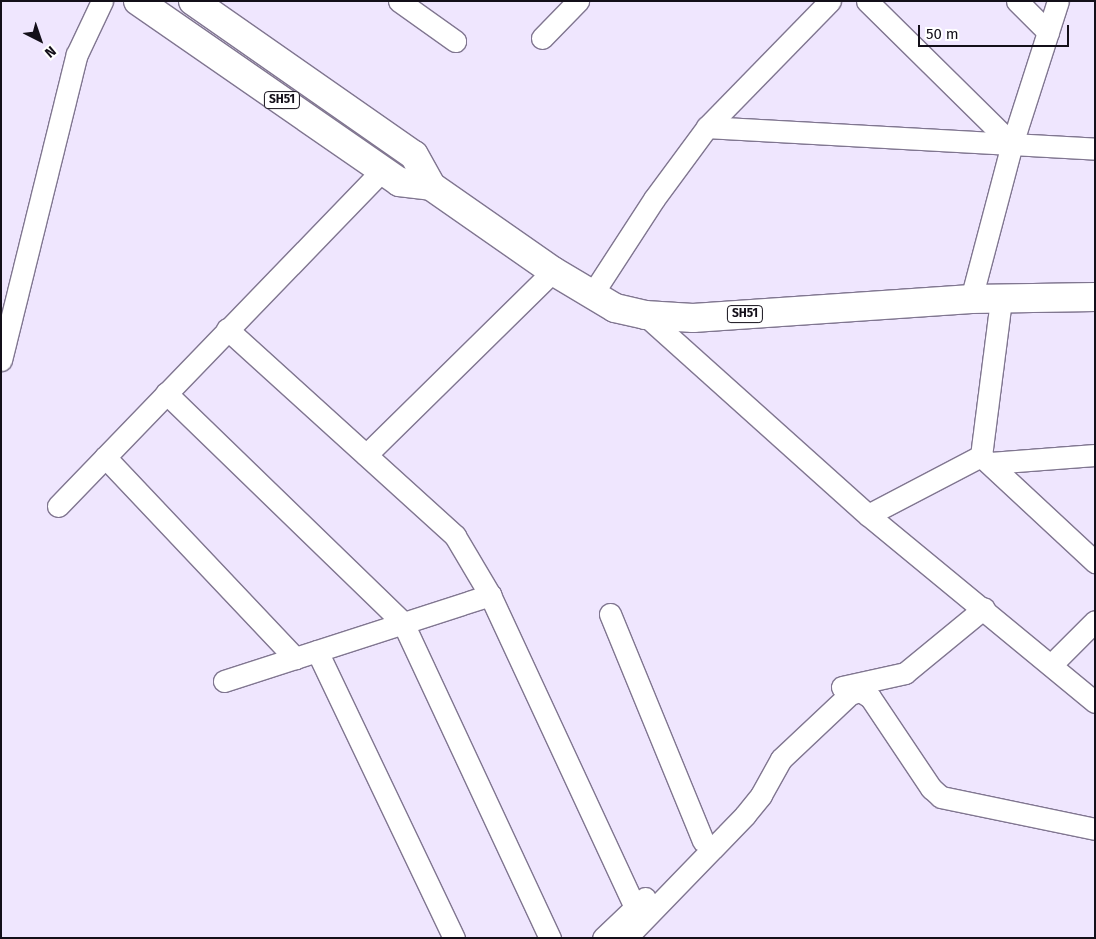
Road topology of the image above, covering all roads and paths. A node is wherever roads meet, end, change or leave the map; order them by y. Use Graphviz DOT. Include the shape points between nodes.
graph roads {
  1 [pos="102,1"];
  2 [pos="138,1"];
  3 [pos="192,1"];
  4 [pos="399,1"];
  5 [pos="578,1"];
  6 [pos="830,1"];
  7 [pos="866,1"];
  8 [pos="1017,1"];
  9 [pos="1058,1"];
  10 [pos="1048,32"];
  11 [pos="542,38"];
  12 [pos="455,42"];
  13 [pos="707,127"];
  14 [pos="1012,144"];
  15 [pos="1095,149"];
  16 [pos="382,169"];
  17 [pos="432,186"];
  18 [pos="553,271"];
  19 [pos="591,296"];
  20 [pos="1095,297"];
  21 [pos="971,298"];
  22 [pos="1001,300"];
  23 [pos="645,315"];
  24 [pos="227,329"];
  25 [pos="1,360"];
  26 [pos="166,393"];
  27 [pos="366,455"];
  28 [pos="1095,455"];
  29 [pos="105,457"];
  30 [pos="985,460"];
  31 [pos="58,506"];
  32 [pos="868,515"];
  33 [pos="1095,562"];
  34 [pos="490,594"];
  35 [pos="984,608"];
  36 [pos="610,614"];
  37 [pos="1095,621"];
  38 [pos="403,623"];
  39 [pos="317,651"];
  40 [pos="295,658"];
  41 [pos="1051,665"];
  42 [pos="224,681"];
  43 [pos="1095,702"];
  44 [pos="1095,829"];
  45 [pos="703,841"];
  46 [pos="634,908"];
  47 [pos="454,938"];
  48 [pos="550,938"];
  49 [pos="603,938"];
  50 [pos="626,938"];
  1 -- 25 [label="street" via="78,54"];
  2 -- 16 [label="main road, SH51"];
  3 -- 17 [label="main road, SH51" via="414,155"];
  4 -- 12 [label="street"];
  5 -- 11 [label="street"];
  6 -- 13 [label="street"];
  7 -- 14 [label="street"];
  8 -- 10 [label="street"];
  9 -- 10 [label="street"];
  10 -- 14 [label="street"];
  13 -- 14 [label="street"];
  13 -- 19 [label="street" via="654,199"];
  14 -- 15 [label="street"];
  14 -- 21 [label="street"];
  16 -- 17 [label="main road, SH51" via="399,182"];
  16 -- 24 [label="street"];
  17 -- 18 [label="main road, SH51"];
  18 -- 19 [label="main road, SH51"];
  18 -- 27 [label="street"];
  19 -- 23 [label="main road, SH51" via="615,308"];
  20 -- 22 [label="main road, SH51"];
  21 -- 22 [label="main road, SH51"];
  21 -- 23 [label="main road, SH51" via="693,318"];
  22 -- 30 [label="street"];
  23 -- 32 [label="street"];
  24 -- 26 [label="street"];
  24 -- 27 [label="street"];
  26 -- 29 [label="street"];
  26 -- 38 [label="street"];
  27 -- 34 [label="street" via="449,529"];
  28 -- 30 [label="street"];
  29 -- 31 [label="street"];
  29 -- 40 [label="street"];
  30 -- 32 [label="street"];
  30 -- 33 [label="street"];
  32 -- 35 [label="street"];
  34 -- 38 [label="street"];
  34 -- 46 [label="street"];
  35 -- 41 [label="street"];
  35 -- 45 [label="street" via="905,673 844,685 792,733 748,793"];
  36 -- 45 [label="street"];
  37 -- 41 [label="street"];
  38 -- 39 [label="street"];
  38 -- 48 [label="street"];
  39 -- 40 [label="street"];
  39 -- 47 [label="street"];
  40 -- 42 [label="street"];
  41 -- 43 [label="street"];
  44 -- 50 [label="street" via="940,797 870,697 860,690 850,694 781,759 761,795 745,815"];
  45 -- 46 [label="street"];
  46 -- 49 [label="street"];
}
